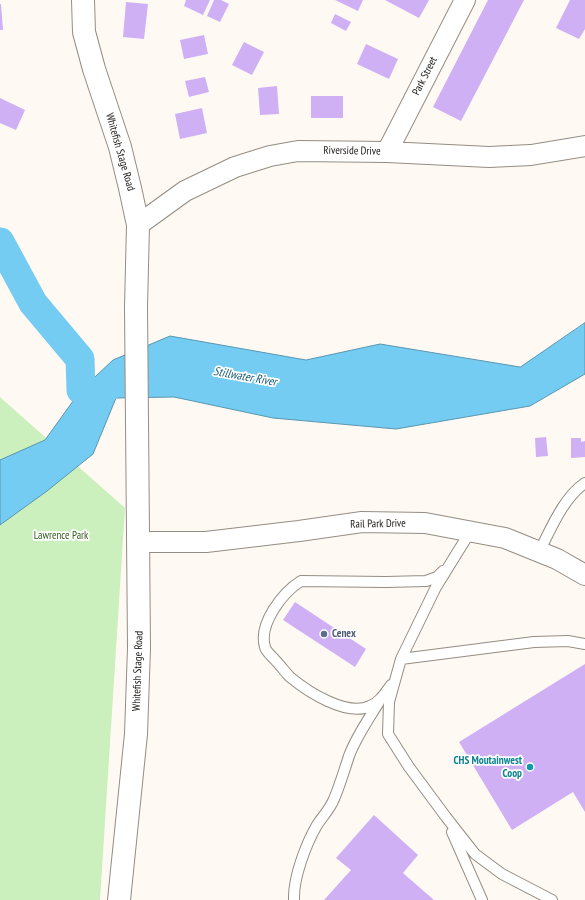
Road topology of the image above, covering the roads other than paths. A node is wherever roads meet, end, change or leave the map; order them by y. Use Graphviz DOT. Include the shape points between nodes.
graph roads {
  1 [pos="83,0"];
  2 [pos="465,0"];
  3 [pos="585,146"];
  4 [pos="386,152"];
  5 [pos="138,225"];
  6 [pos="585,483"];
  7 [pos="470,532"];
  8 [pos="139,542"];
  9 [pos="539,552"];
  10 [pos="451,564"];
  11 [pos="585,575"];
  12 [pos="585,644"];
  13 [pos="401,659"];
  14 [pos="395,678"];
  15 [pos="381,699"];
  16 [pos="434,801"];
  17 [pos="551,899"];
  18 [pos="120,900"];
  19 [pos="294,900"];
  20 [pos="482,900"];
  1 -- 5 [label="main road, Whitefish Stage Road" via="84,32 120,147"];
  2 -- 4 [label="street, Park Street"];
  3 -- 4 [label="street, Riverside Drive" via="531,155 489,157"];
  4 -- 5 [label="street, Riverside Drive" via="298,150 252,160 185,191"];
  5 -- 8 [label="main road, Whitefish Stage Road" via="136,307"];
  6 -- 9 [label="lane" via="564,506"];
  7 -- 8 [label="street, Rail Park Drive" via="425,523 362,522 206,542"];
  7 -- 9 [label="street, Rail Park Drive" via="505,538"];
  7 -- 10 [label="lane"];
  8 -- 18 [label="main road, Whitefish Stage Road" via="136,734"];
  9 -- 11 [label="street, Rail Park Drive"];
  10 -- 13 [label="lane" via="436,587"];
  10 -- 15 [label="lane" via="437,577 426,582 301,581 280,599 272,614 264,632 265,648 289,676 334,705 350,709 369,707"];
  12 -- 13 [label="lane" via="568,641 534,642"];
  13 -- 14 [label="lane"];
  14 -- 15 [label="lane"];
  14 -- 16 [label="lane" via="389,702 388,734"];
  15 -- 19 [label="lane" via="350,755 331,805 309,840 299,867"];
  16 -- 17 [label="lane" via="475,854 502,874"];
  16 -- 20 [label="lane" via="453,833"];
}
